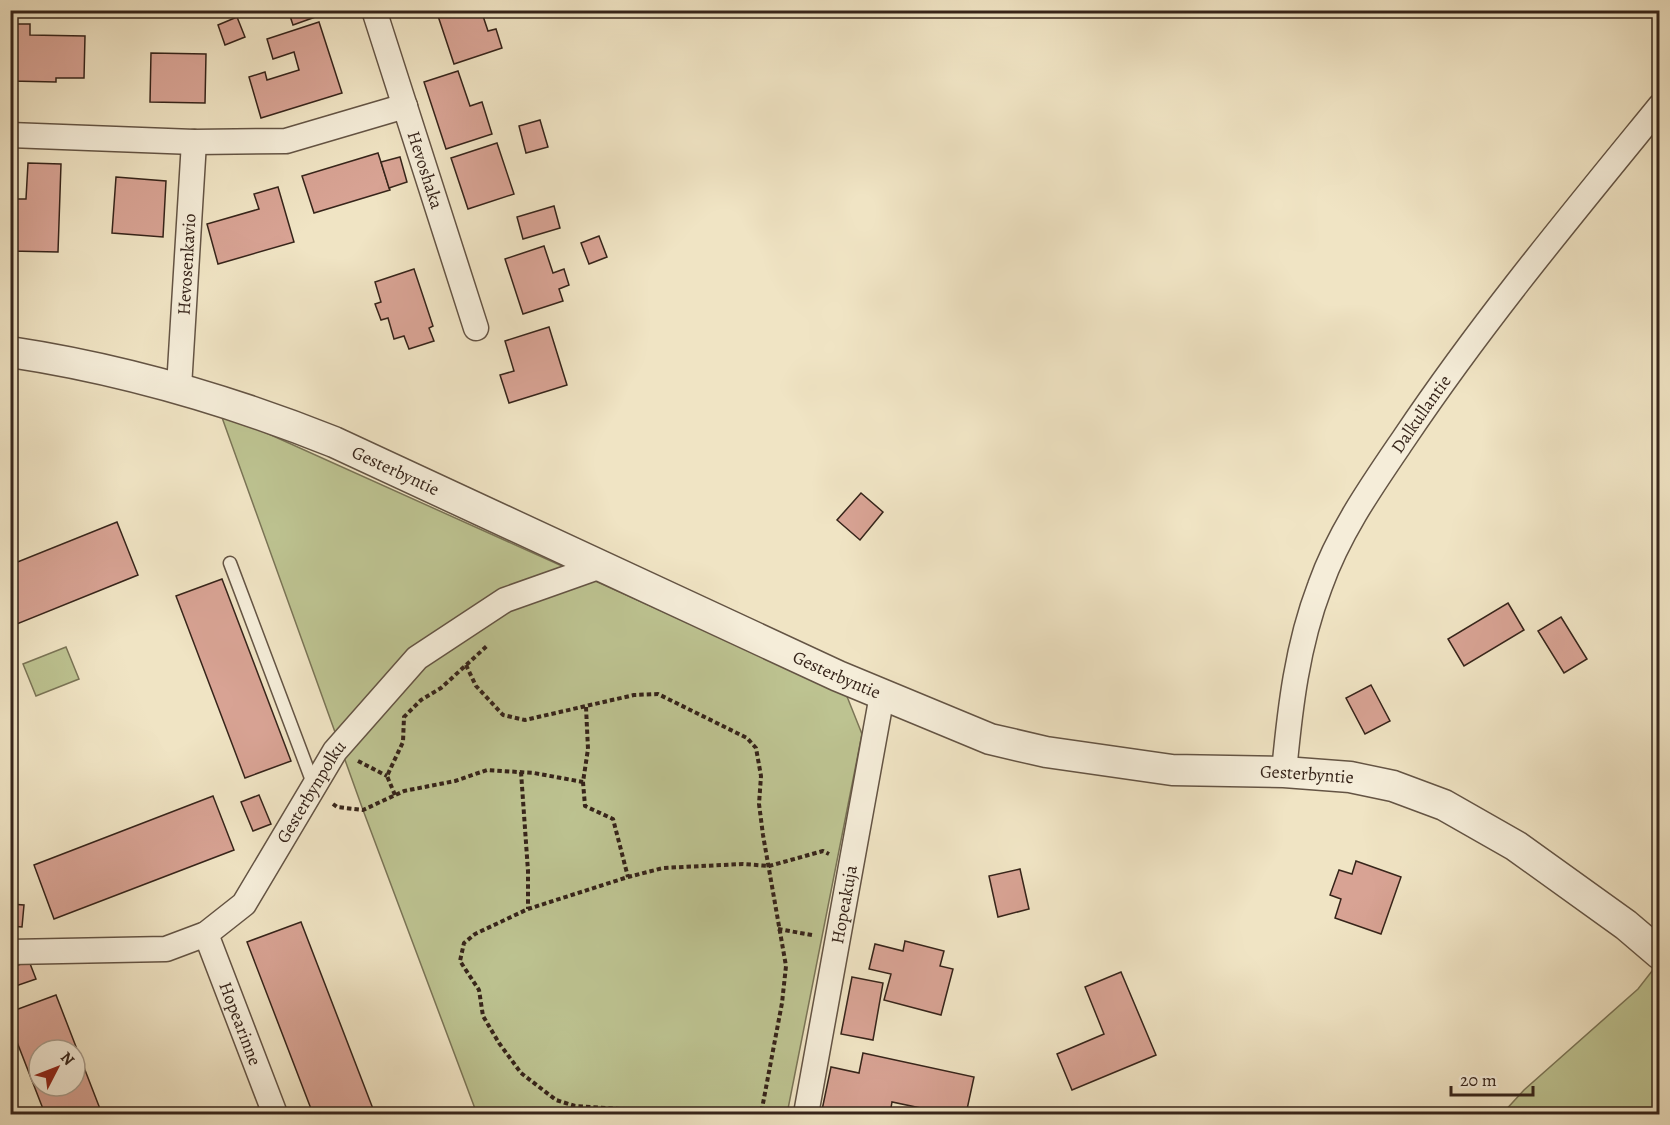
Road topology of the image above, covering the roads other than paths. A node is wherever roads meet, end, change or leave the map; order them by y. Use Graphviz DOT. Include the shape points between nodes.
graph roads {
  1 [pos="374,10"];
  2 [pos="405,106"];
  3 [pos="1659,106"];
  4 [pos="10,135"];
  5 [pos="194,142"];
  6 [pos="476,328"];
  7 [pos="10,352"];
  8 [pos="179,387"];
  9 [pos="230,563"];
  10 [pos="601,566"];
  11 [pos="882,696"];
  12 [pos="1284,772"];
  13 [pos="315,787"];
  14 [pos="206,934"];
  15 [pos="10,952"];
  16 [pos="1659,954"];
  17 [pos="275,1114"];
  18 [pos="806,1114"];
  1 -- 2 [label="street, Hevoshaka"];
  2 -- 5 [label="street" via="286,141"];
  2 -- 6 [label="street, Hevoshaka"];
  3 -- 12 [label="street, Dalkullantie" via="1521,276 1446,376 1350,523 1320,584 1303,636 1291,696"];
  4 -- 5 [label="street"];
  5 -- 8 [label="street, Hevosenkavio"];
  7 -- 8 [label="street, Gesterbyntie"];
  8 -- 10 [label="street, Gesterbyntie" via="334,442"];
  9 -- 13 [label="lane"];
  10 -- 11 [label="street, Gesterbyntie"];
  10 -- 13 [label="street, Gesterbynpolku" via="505,600 417,658 334,751"];
  11 -- 12 [label="street, Gesterbyntie" via="990,739 1046,752 1172,770"];
  11 -- 18 [label="street, Hopeakuja"];
  12 -- 16 [label="street, Gesterbyntie" via="1350,777 1393,786 1444,805 1516,846 1626,925"];
  13 -- 14 [label="street, Gesterbynpolku" via="244,904"];
  14 -- 15 [label="street, Gesterbynpolku" via="166,949"];
  14 -- 17 [label="street, Hopearinne"];
}
